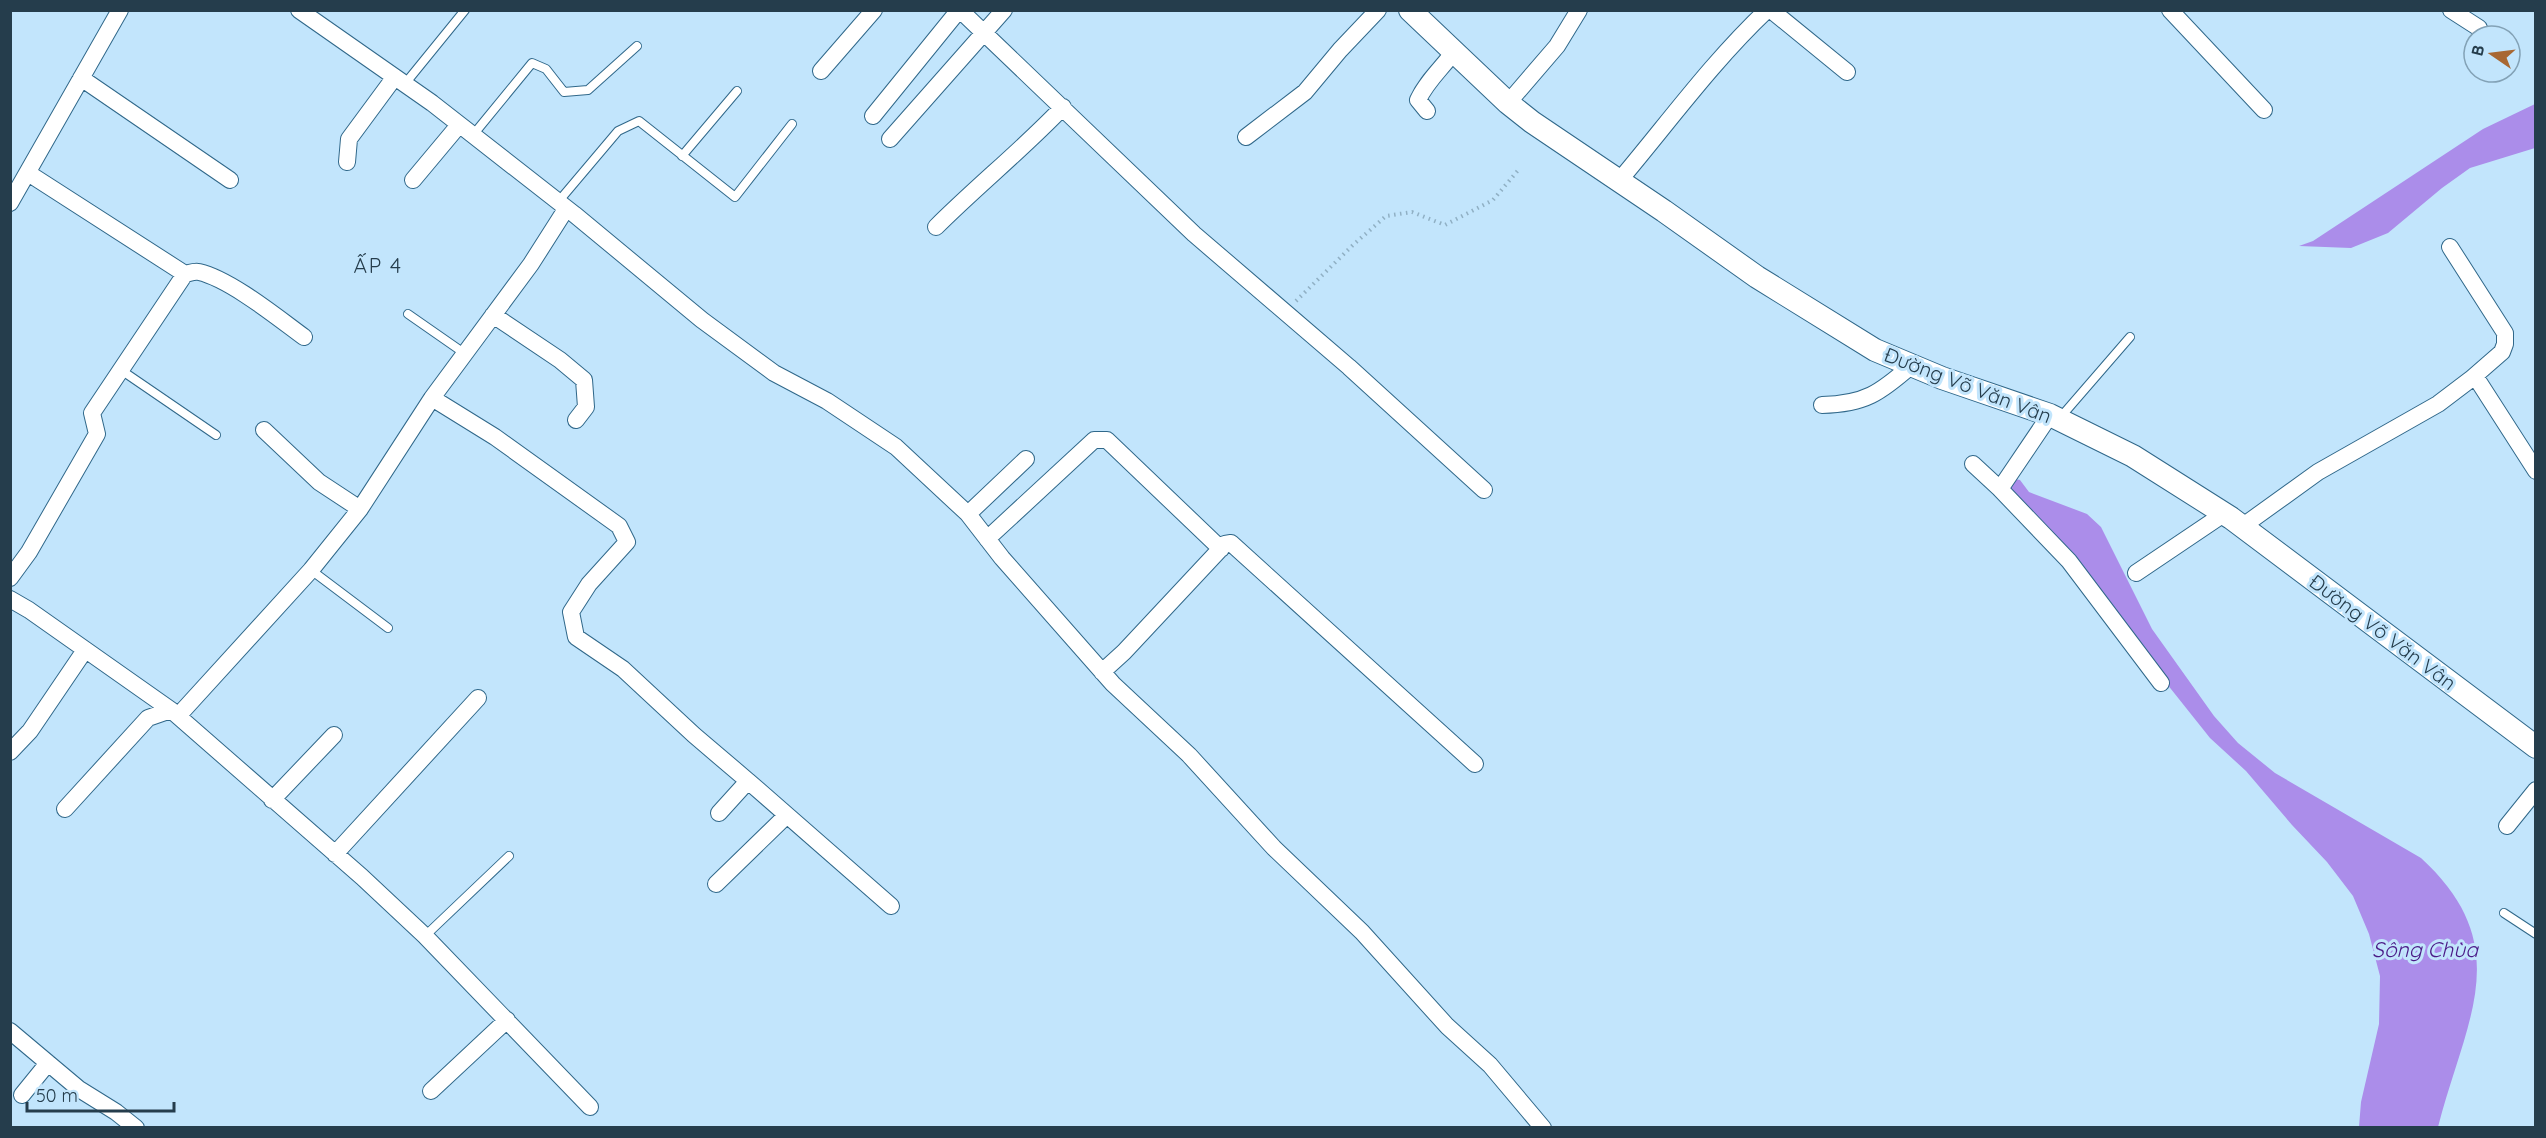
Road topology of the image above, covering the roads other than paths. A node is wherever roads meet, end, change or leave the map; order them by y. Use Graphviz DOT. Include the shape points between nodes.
graph roads {
  1 [pos="299,10"];
  2 [pos="465,10"];
  3 [pos="874,10"];
  4 [pos="960,10"];
  5 [pos="1004,10"];
  6 [pos="1378,10"];
  7 [pos="1410,10"];
  8 [pos="1579,10"];
  9 [pos="1769,10"];
  10 [pos="2170,10"];
  11 [pos="2451,10"];
  12 [pos="119,11"];
  13 [pos="2473,24"];
  14 [pos="985,34"];
  15 [pos="636,46"];
  16 [pos="1453,52"];
  17 [pos="822,71"];
  18 [pos="1847,72"];
  19 [pos="81,78"];
  20 [pos="399,82"];
  21 [pos="737,91"];
  22 [pos="1508,103"];
  23 [pos="1064,107"];
  24 [pos="2264,110"];
  25 [pos="1427,111"];
  26 [pos="873,116"];
  27 [pos="792,124"];
  28 [pos="459,125"];
  29 [pos="473,135"];
  30 [pos="1246,137"];
  31 [pos="890,138"];
  32 [pos="682,156"];
  33 [pos="346,162"];
  34 [pos="28,173"];
  35 [pos="230,180"];
  36 [pos="413,180"];
  37 [pos="1619,181"];
  38 [pos="10,203"];
  39 [pos="562,205"];
  40 [pos="936,227"];
  41 [pos="2450,247"];
  42 [pos="185,274"];
  43 [pos="408,314"];
  44 [pos="493,315"];
  45 [pos="304,337"];
  46 [pos="2130,337"];
  47 [pos="464,353"];
  48 [pos="1912,366"];
  49 [pos="121,370"];
  50 [pos="2475,376"];
  51 [pos="432,398"];
  52 [pos="1822,405"];
  53 [pos="2054,417"];
  54 [pos="576,420"];
  55 [pos="264,430"];
  56 [pos="216,435"];
  57 [pos="1026,459"];
  58 [pos="1973,464"];
  59 [pos="2535,471"];
  60 [pos="2000,489"];
  61 [pos="1484,490"];
  62 [pos="360,509"];
  63 [pos="968,514"];
  64 [pos="2234,520"];
  65 [pos="987,538"];
  66 [pos="1221,549"];
  67 [pos="311,570"];
  68 [pos="2136,573"];
  69 [pos="10,578"];
  70 [pos="10,599"];
  71 [pos="388,628"];
  72 [pos="85,650"];
  73 [pos="1102,672"];
  74 [pos="2161,683"];
  75 [pos="478,698"];
  76 [pos="175,713"];
  77 [pos="334,735"];
  78 [pos="2535,747"];
  79 [pos="10,752"];
  80 [pos="1475,764"];
  81 [pos="748,781"];
  82 [pos="2535,790"];
  83 [pos="272,800"];
  84 [pos="65,809"];
  85 [pos="719,813"];
  86 [pos="787,815"];
  87 [pos="2507,826"];
  88 [pos="335,854"];
  89 [pos="509,856"];
  90 [pos="716,884"];
  91 [pos="891,906"];
  92 [pos="2504,913"];
  93 [pos="2535,934"];
  94 [pos="425,936"];
  95 [pos="507,1020"];
  96 [pos="10,1031"];
  97 [pos="48,1063"];
  98 [pos="431,1091"];
  99 [pos="22,1095"];
  100 [pos="590,1107"];
  101 [pos="136,1128"];
  102 [pos="1543,1128"];
  1 -- 20 [label="street"];
  2 -- 20 [label="lane"];
  3 -- 17 [label="street"];
  4 -- 14 [label="street"];
  4 -- 26 [label="street"];
  5 -- 14 [label="street"];
  6 -- 30 [label="street" via="1305,92"];
  7 -- 16 [label="street, Đường Võ Văn Vân"];
  8 -- 22 [label="street" via="1557,46"];
  9 -- 18 [label="street"];
  9 -- 37 [label="street" via="1740,35 1700,80"];
  10 -- 24 [label="street"];
  11 -- 13 [label="street"];
  12 -- 19 [label="street"];
  14 -- 23 [label="street"];
  14 -- 31 [label="street"];
  15 -- 29 [label="lane" via="588,90 564,92 546,69 532,63"];
  16 -- 22 [label="street, Đường Võ Văn Vân"];
  16 -- 25 [label="street" via="1425,85 1418,100"];
  19 -- 34 [label="street"];
  19 -- 35 [label="street"];
  20 -- 28 [label="street"];
  20 -- 33 [label="street" via="349,139"];
  21 -- 32 [label="lane"];
  22 -- 37 [label="street, Đường Võ Văn Vân"];
  23 -- 40 [label="street"];
  23 -- 61 [label="street" via="1194,234"];
  27 -- 32 [label="lane" via="735,197"];
  28 -- 29 [label="street"];
  28 -- 36 [label="street"];
  29 -- 39 [label="street"];
  32 -- 39 [label="lane" via="639,121 618,131"];
  34 -- 38 [label="street"];
  34 -- 42 [label="street"];
  37 -- 48 [label="street, Đường Võ Văn Vân" via="1757,277 1875,351"];
  39 -- 44 [label="street" via="531,264"];
  39 -- 63 [label="street" via="702,320 774,373 827,400 896,447"];
  41 -- 50 [label="street" via="2505,333 2502,352"];
  42 -- 45 [label="street" via="208,275"];
  42 -- 49 [label="street"];
  43 -- 47 [label="lane"];
  44 -- 47 [label="street"];
  44 -- 54 [label="street" via="584,381 586,407"];
  46 -- 53 [label="lane"];
  47 -- 51 [label="street"];
  48 -- 52 [label="street" via="1867,398"];
  48 -- 53 [label="street, Đường Võ Văn Vân"];
  49 -- 56 [label="lane"];
  49 -- 69 [label="street" via="92,413 97,434"];
  50 -- 59 [label="street"];
  50 -- 64 [label="street" via="2438,404"];
  51 -- 62 [label="street"];
  51 -- 81 [label="street" via="495,437 619,526 627,542 589,584 571,612 576,637 623,669"];
  53 -- 60 [label="street"];
  53 -- 64 [label="street, Đường Võ Văn Vân" via="2133,456"];
  55 -- 62 [label="street" via="319,482"];
  57 -- 63 [label="street"];
  58 -- 60 [label="street"];
  60 -- 74 [label="street" via="2069,561"];
  62 -- 67 [label="street"];
  63 -- 65 [label="street"];
  64 -- 68 [label="street"];
  64 -- 78 [label="street, Đường Võ Văn Vân"];
  65 -- 66 [label="street" via="1094,440 1101,438"];
  65 -- 73 [label="street"];
  66 -- 73 [label="street"];
  66 -- 80 [label="street" via="1225,544 1236,546"];
  67 -- 71 [label="lane"];
  67 -- 76 [label="street"];
  70 -- 72 [label="street"];
  72 -- 76 [label="street"];
  72 -- 79 [label="street" via="30,731"];
  73 -- 102 [label="street" via="1362,932 1447,1026 1490,1065"];
  75 -- 88 [label="street"];
  76 -- 83 [label="street"];
  76 -- 84 [label="street" via="148,718"];
  77 -- 83 [label="street"];
  81 -- 85 [label="street"];
  81 -- 86 [label="street"];
  82 -- 87 [label="street"];
  83 -- 88 [label="street"];
  86 -- 90 [label="street"];
  86 -- 91 [label="street"];
  88 -- 94 [label="street"];
  89 -- 94 [label="lane"];
  92 -- 93 [label="lane"];
  94 -- 95 [label="street"];
  95 -- 98 [label="street"];
  95 -- 100 [label="street"];
  96 -- 97 [label="street"];
  97 -- 99 [label="street"];
  97 -- 101 [label="street"];
}
